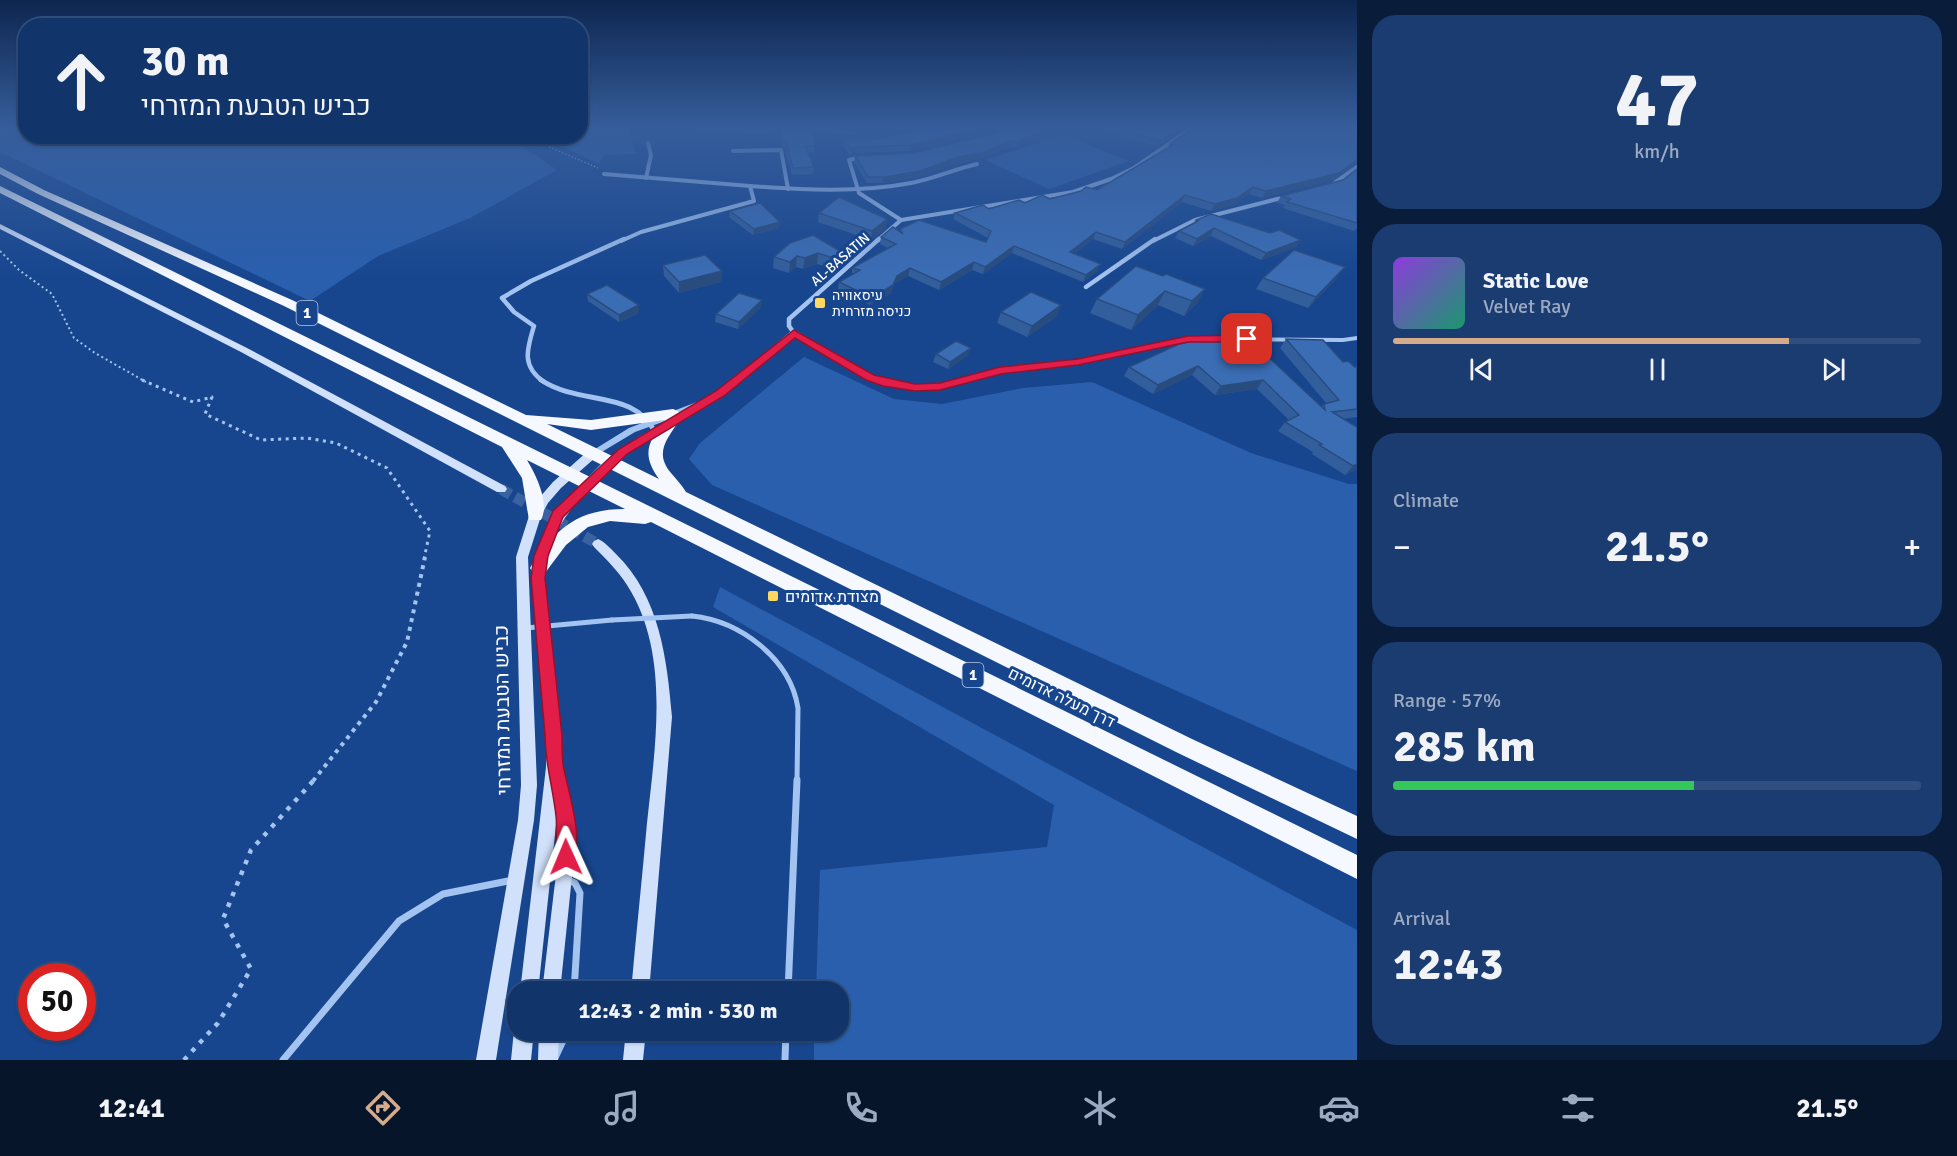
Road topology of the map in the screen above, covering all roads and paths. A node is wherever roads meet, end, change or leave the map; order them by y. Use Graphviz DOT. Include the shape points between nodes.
graph roads {
  1 [pos="14,177"];
  2 [pos="640,177"];
  3 [pos="786,177"];
  4 [pos="854,177"];
  5 [pos="931,177"];
  6 [pos="1114,177"];
  7 [pos="1344,177"];
  8 [pos="646,178"];
  9 [pos="750,186"];
  10 [pos="1328,186"];
  11 [pos="0,189"];
  12 [pos="788,189"];
  13 [pos="858,189"];
  14 [pos="1289,196"];
  15 [pos="901,220"];
  16 [pos="0,226"];
  17 [pos="0,251"];
  18 [pos="1086,287"];
  19 [pos="794,333"];
  20 [pos="1357,338"];
  21 [pos="514,416"];
  22 [pos="672,418"];
  23 [pos="652,428"];
  24 [pos="505,440"];
  25 [pos="592,454"];
  26 [pos="610,462"];
  27 [pos="569,474"];
  28 [pos="501,489"];
  29 [pos="582,489"];
  30 [pos="684,500"];
  31 [pos="535,516"];
  32 [pos="663,522"];
  33 [pos="598,544"];
  34 [pos="539,568"];
  35 [pos="542,627"];
  36 [pos="523,629"];
  37 [pos="554,761"];
  38 [pos="1357,828"];
  39 [pos="1357,867"];
  40 [pos="538,878"];
  41 [pos="564,878"];
  42 [pos="520,879"];
  43 [pos="530,981"];
  44 [pos="552,981"];
  45 [pos="575,981"];
  46 [pos="641,981"];
  47 [pos="788,981"];
  48 [pos="523,1041"];
  49 [pos="549,1041"];
  50 [pos="563,1041"];
  51 [pos="635,1041"];
  52 [pos="786,1041"];
  53 [pos="184,1060"];
  54 [pos="284,1060"];
  55 [pos="486,1060"];
  56 [pos="521,1060"];
  57 [pos="548,1060"];
  58 [pos="554,1060"];
  59 [pos="633,1060"];
  60 [pos="785,1060"];
  1 -- 21 [label="highway, 1" via="288,303"];
  2 -- 8 [label="street"];
  3 -- 12 [label="street"];
  4 -- 13 [label="street"];
  5 -- 13 [label="street"];
  6 -- 15 [label="street" via="1073,192"];
  7 -- 10 [label="street"];
  8 -- 9 [label="street"];
  9 -- 12 [label="street"];
  9 -- 23 [label="street" via="753,201 641,232 502,298 534,326 526,363 536,376 551,388 569,394 632,406"];
  11 -- 24 [label="highway, 1"];
  12 -- 13 [label="street"];
  13 -- 15 [label="street"];
  14 -- 18 [label="street" via="1182,226"];
  15 -- 19 [label="street, AL-BASATIN" via="789,319"];
  16 -- 28 [label="main road"];
  17 -- 53 [label="path" via="52,294 74,338 95,353 137,378 193,402 213,397 206,414 261,440 307,438 336,443 387,468 430,531 407,642 376,702 323,770 251,850 223,920 251,969 218,1023"];
  19 -- 20 [label="street" via="870,378 915,388 940,387 1000,370 1078,362 1188,339"];
  19 -- 22 [label="street" via="734,383"];
  21 -- 23 [label="highway"];
  21 -- 25 [label="highway, 1"];
  22 -- 23 [label="highway"];
  23 -- 25 [label="street" via="615,438"];
  23 -- 26 [label="street"];
  23 -- 30 [label="highway" via="659,469"];
  24 -- 27 [label="highway, 1"];
  24 -- 31 [label="highway" via="530,474 536,499"];
  25 -- 26 [label="highway, 1"];
  25 -- 27 [label="main road, כביש הטבעת המזרחי"];
  26 -- 29 [label="main road"];
  26 -- 30 [label="highway, דרך מעלה אדומים / 1"];
  27 -- 29 [label="highway, 1"];
  27 -- 31 [label="main road, כביש הטבעת המזרחי" via="544,500"];
  29 -- 32 [label="highway, דרך מעלה אדומים / 1"];
  29 -- 34 [label="main road" via="558,514"];
  30 -- 38 [label="highway, דרך מעלה אדומים / 1"];
  31 -- 36 [label="main road, כביש הטבעת המזרחי" via="522,557"];
  32 -- 34 [label="highway" via="625,515 596,516 563,535"];
  32 -- 39 [label="highway, דרך מעלה אדומים / 1"];
  33 -- 46 [label="main road" via="615,559 647,608 663,677 665,717"];
  34 -- 35 [label="main road"];
  35 -- 36 [label="lane"];
  35 -- 37 [label="main road"];
  35 -- 47 [label="lane, bridge" via="692,616 719,621 746,634 770,654 787,677 797,700 799,741"];
  36 -- 42 [label="main road, כביש הטבעת המזרחי" via="529,785"];
  37 -- 40 [label="main road"];
  37 -- 41 [label="main road" via="565,817"];
  40 -- 41 [label="lane"];
  40 -- 43 [label="main road"];
  41 -- 44 [label="main road"];
  41 -- 45 [label="lane" via="575,883 580,893"];
  42 -- 54 [label="lane" via="443,894 399,921"];
  42 -- 55 [label="main road, כביש הטבעת המזרחי"];
  48 -- 56 [label="main road"];
  49 -- 57 [label="main road"];
  50 -- 58 [label="lane"];
  51 -- 59 [label="main road"];
  52 -- 60 [label="lane"];
}
